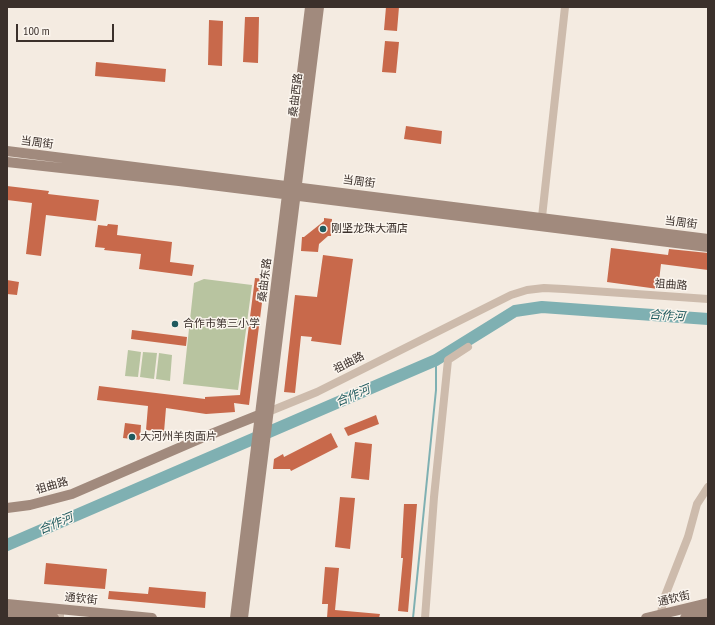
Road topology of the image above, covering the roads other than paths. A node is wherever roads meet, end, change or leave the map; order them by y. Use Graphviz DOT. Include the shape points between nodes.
graph roads {
  1 [pos="310,7"];
  2 [pos="319,7"];
  3 [pos="565,7"];
  4 [pos="7,152"];
  5 [pos="7,162"];
  6 [pos="292,191"];
  7 [pos="542,217"];
  8 [pos="708,239"];
  9 [pos="708,247"];
  10 [pos="708,299"];
  11 [pos="468,347"];
  12 [pos="264,418"];
  13 [pos="259,454"];
  14 [pos="708,487"];
  15 [pos="7,508"];
  16 [pos="708,603"];
  17 [pos="7,604"];
  18 [pos="60,613"];
  19 [pos="708,613"];
  20 [pos="7,614"];
  21 [pos="661,614"];
  22 [pos="54,618"];
  23 [pos="152,618"];
  24 [pos="235,618"];
  25 [pos="243,618"];
  26 [pos="425,618"];
  27 [pos="646,618"];
  28 [pos="685,618"];
  1 -- 6 [label="main road, 桑曲西路"];
  2 -- 6 [label="main road, 桑曲西路"];
  3 -- 7 [label="street"];
  4 -- 6 [label="main road, 当周街"];
  5 -- 6 [label="main road, 当周街"];
  6 -- 7 [label="main road, 当周街"];
  6 -- 9 [label="main road, 当周街"];
  6 -- 12 [label="main road, 桑曲东路"];
  7 -- 8 [label="main road, 当周街"];
  10 -- 12 [label="street, 祖曲路" via="564,289 535,288 519,292"];
  11 -- 26 [label="street" via="448,360"];
  12 -- 13 [label="main road, 桑曲东路"];
  12 -- 15 [label="main road, 祖曲路" via="204,436 72,494"];
  13 -- 24 [label="main road"];
  13 -- 25 [label="main road"];
  14 -- 21 [label="street" via="697,504 688,537 663,601"];
  16 -- 21 [label="main road, 通钦街"];
  17 -- 18 [label="main road, 通钦街"];
  18 -- 23 [label="main road, 通钦街"];
  19 -- 28 [label="main road"];
  20 -- 22 [label="main road"];
  21 -- 27 [label="main road, 通钦街"];
}
